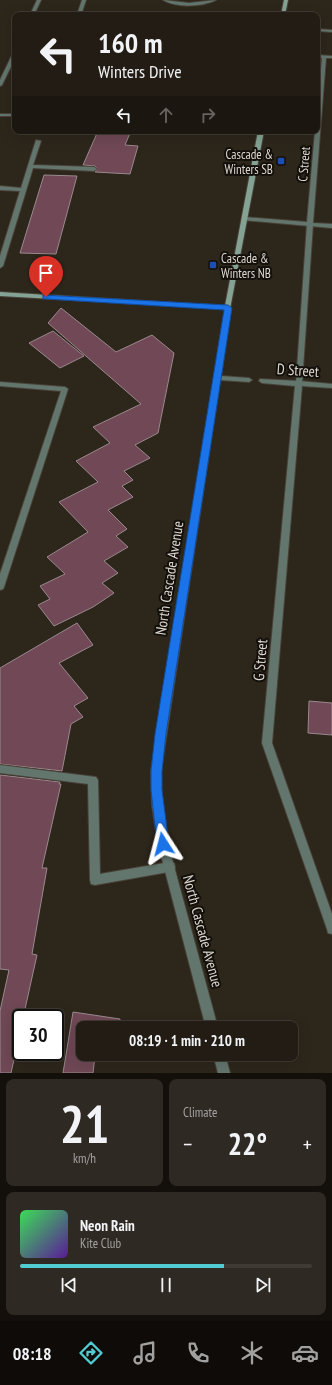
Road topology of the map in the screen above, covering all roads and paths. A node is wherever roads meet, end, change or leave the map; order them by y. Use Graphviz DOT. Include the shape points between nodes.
graph roads {
  1 [pos="39,0"];
  2 [pos="84,0"];
  3 [pos="165,0"];
  4 [pos="214,0"];
  5 [pos="286,0"];
  6 [pos="33,12"];
  7 [pos="80,12"];
  8 [pos="284,12"];
  9 [pos="320,30"];
  10 [pos="332,31"];
  11 [pos="320,56"];
  12 [pos="324,57"];
  13 [pos="332,57"];
  14 [pos="12,59"];
  15 [pos="0,85"];
  16 [pos="320,105"];
  17 [pos="0,115"];
  18 [pos="12,115"];
  19 [pos="260,134"];
  20 [pos="318,134"];
  21 [pos="38,141"];
  22 [pos="30,166"];
  23 [pos="94,169"];
  24 [pos="0,188"];
  25 [pos="24,190"];
  26 [pos="244,219"];
  27 [pos="310,224"];
  28 [pos="332,226"];
  29 [pos="1,257"];
  30 [pos="0,266"];
  31 [pos="0,294"];
  32 [pos="228,308"];
  33 [pos="217,378"];
  34 [pos="249,380"];
  35 [pos="262,381"];
  36 [pos="0,384"];
  37 [pos="299,384"];
  38 [pos="332,386"];
  39 [pos="0,587"];
  40 [pos="0,769"];
  41 [pos="170,867"];
  42 [pos="332,929"];
  43 [pos="210,1021"];
  44 [pos="221,1061"];
  45 [pos="224,1073"];
  1 -- 6 [label="street"];
  2 -- 7 [label="street"];
  3 -- 4 [label="street" via="199,4"];
  5 -- 8 [label="street"];
  9 -- 10 [label="street"];
  11 -- 12 [label="street"];
  12 -- 13 [label="street"];
  12 -- 16 [label="street, C Street"];
  14 -- 15 [label="street"];
  17 -- 18 [label="street"];
  19 -- 26 [label="street, North Cascade Avenue"];
  20 -- 27 [label="street, C Street"];
  21 -- 22 [label="street"];
  22 -- 23 [label="street"];
  22 -- 25 [label="street"];
  24 -- 25 [label="street"];
  25 -- 29 [label="street"];
  26 -- 27 [label="street"];
  26 -- 32 [label="street, North Cascade Avenue"];
  27 -- 28 [label="street"];
  27 -- 37 [label="street, C Street"];
  29 -- 30 [label="street"];
  31 -- 32 [label="street"];
  32 -- 33 [label="street, North Cascade Avenue"];
  33 -- 34 [label="street"];
  33 -- 41 [label="street, North Cascade Avenue" via="156,771 157,805 163,844"];
  35 -- 37 [label="street, D Street"];
  36 -- 39 [label="street" via="65,388"];
  37 -- 38 [label="street, D Street"];
  37 -- 42 [label="street, G Street" via="267,743"];
  40 -- 41 [label="street" via="93,780 96,880"];
  41 -- 43 [label="street, North Cascade Avenue"];
  44 -- 45 [label="street"];
}
